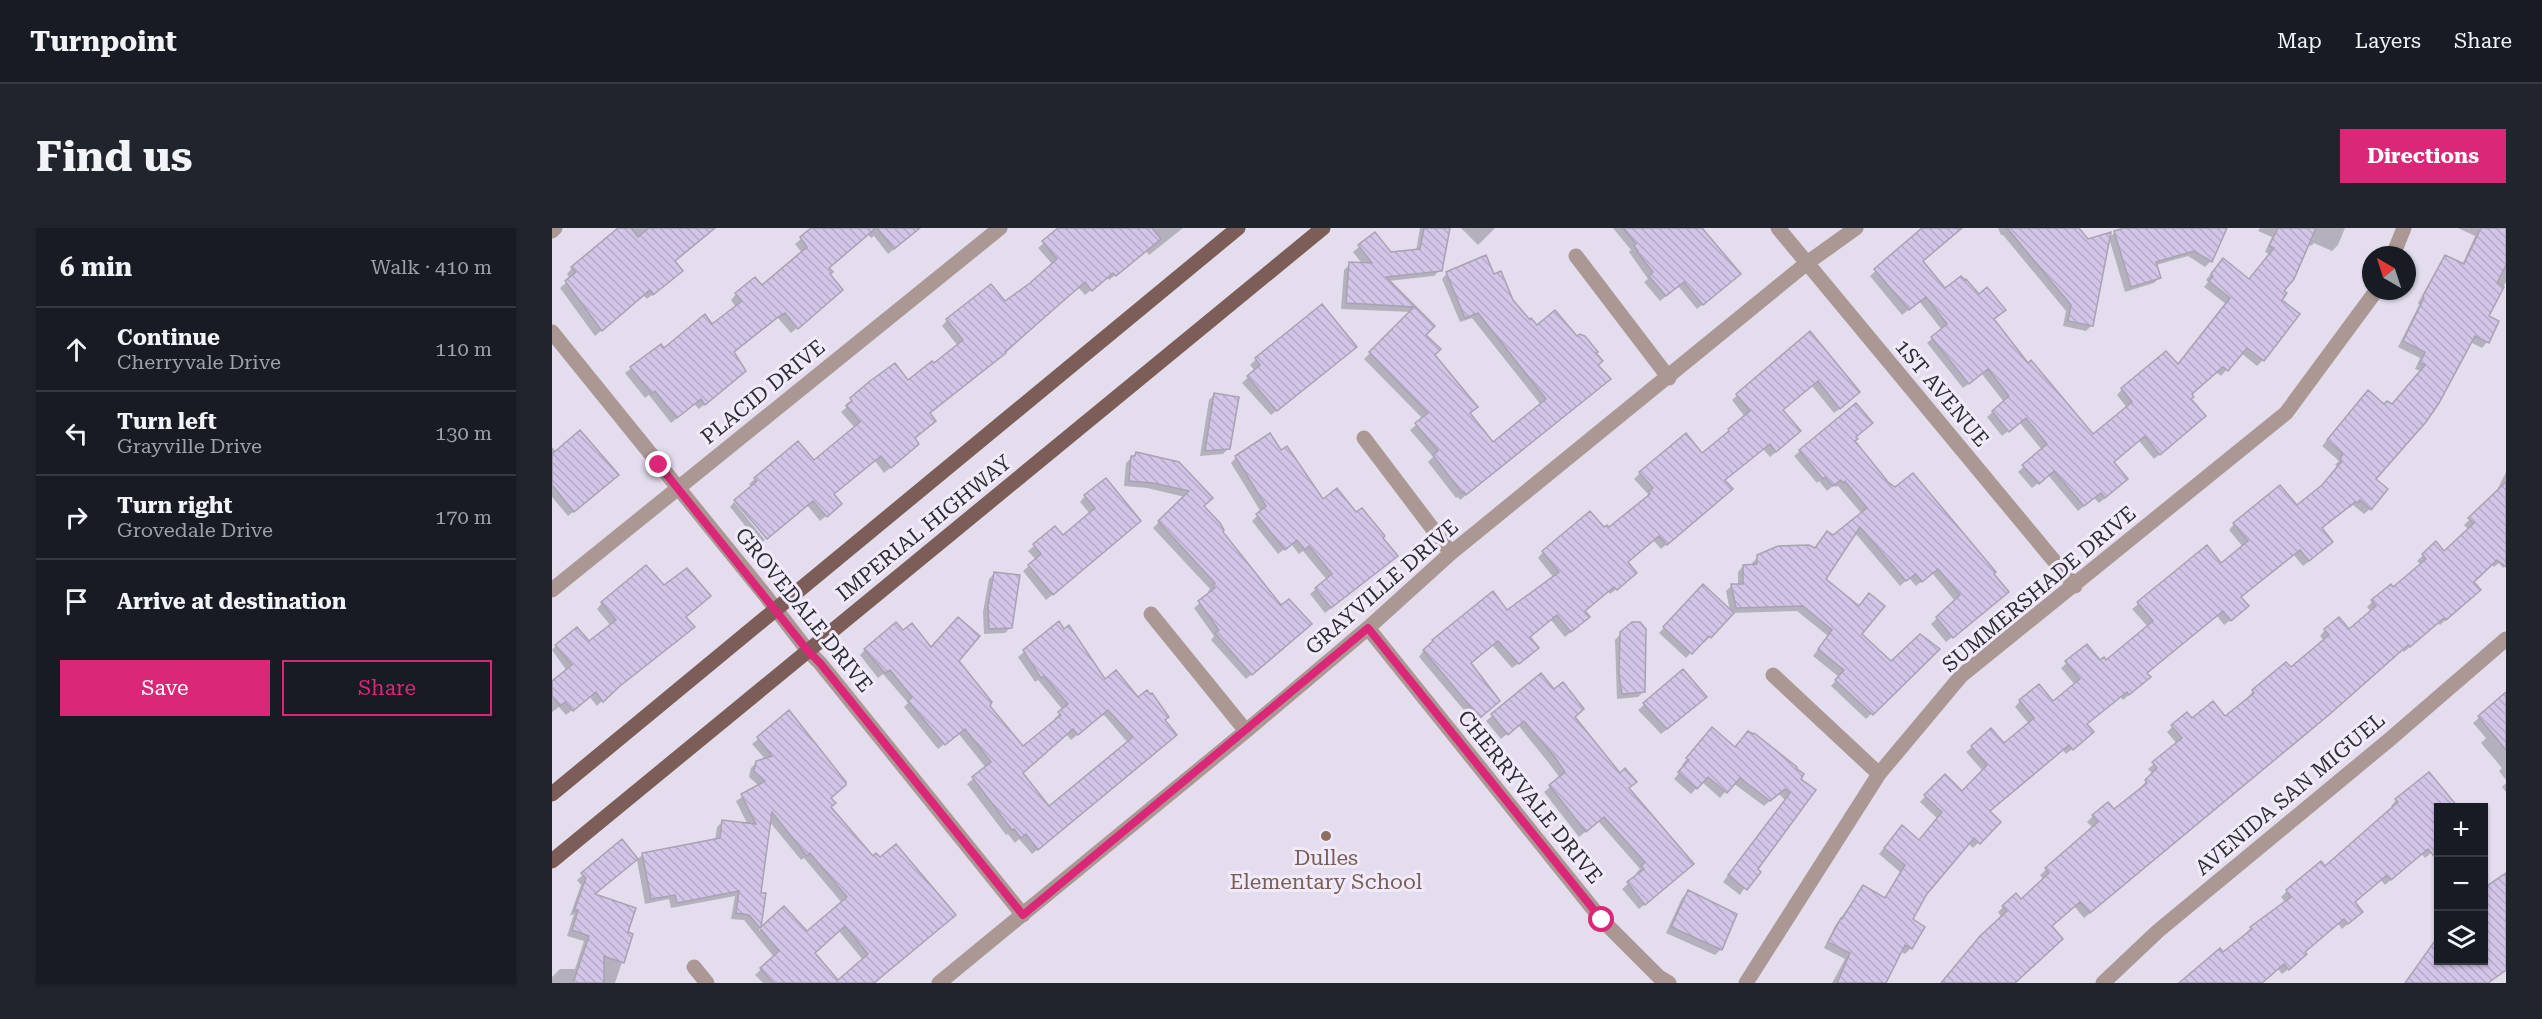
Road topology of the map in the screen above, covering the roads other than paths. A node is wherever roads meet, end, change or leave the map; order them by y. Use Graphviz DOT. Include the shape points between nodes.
graph roads {
  1 [pos="1000,228"];
  2 [pos="1238,228"];
  3 [pos="1323,228"];
  4 [pos="1778,228"];
  5 [pos="1856,228"];
  6 [pos="2404,228"];
  7 [pos="2397,246"];
  8 [pos="1576,255"];
  9 [pos="1807,263"];
  10 [pos="2369,300"];
  11 [pos="552,332"];
  12 [pos="1668,378"];
  13 [pos="1364,438"];
  14 [pos="678,488"];
  15 [pos="1451,553"];
  16 [pos="2074,586"];
  17 [pos="552,590"];
  18 [pos="775,608"];
  19 [pos="1151,614"];
  20 [pos="1368,628"];
  21 [pos="2506,639"];
  22 [pos="808,651"];
  23 [pos="1773,675"];
  24 [pos="1246,731"];
  25 [pos="1878,774"];
  26 [pos="552,794"];
  27 [pos="552,861"];
  28 [pos="1023,915"];
  29 [pos="694,967"];
  30 [pos="707,983"];
  31 [pos="939,983"];
  32 [pos="1669,983"];
  33 [pos="1746,983"];
  34 [pos="2103,983"];
  1 -- 14 [label="street, PLACID DRIVE"];
  2 -- 18 [label="main road, IMPERIAL HIGHWAY"];
  3 -- 22 [label="main road, IMPERIAL HIGHWAY"];
  4 -- 9 [label="street, 1ST AVENUE"];
  5 -- 9 [label="street, GRAYVILLE DRIVE"];
  6 -- 7 [label="street"];
  8 -- 12 [label="street"];
  9 -- 12 [label="street, GRAYVILLE DRIVE"];
  9 -- 16 [label="street, 1ST AVENUE"];
  10 -- 16 [label="street, SUMMERSHADE DRIVE" via="2286,413"];
  11 -- 14 [label="street, GROVEDALE DRIVE"];
  12 -- 15 [label="street, GRAYVILLE DRIVE"];
  13 -- 15 [label="street"];
  14 -- 17 [label="street, PLACID DRIVE"];
  14 -- 18 [label="street, GROVEDALE DRIVE"];
  15 -- 20 [label="street, GRAYVILLE DRIVE"];
  16 -- 25 [label="street, SUMMERSHADE DRIVE" via="1961,676"];
  18 -- 22 [label="street, GROVEDALE DRIVE"];
  18 -- 26 [label="main road, IMPERIAL HIGHWAY"];
  19 -- 24 [label="street"];
  20 -- 24 [label="street, GRAYVILLE DRIVE"];
  20 -- 32 [label="street, CHERRYVALE DRIVE" via="1602,920"];
  21 -- 34 [label="street, AVENIDA SAN MIGUEL" via="2158,931"];
  22 -- 27 [label="main road, IMPERIAL HIGHWAY"];
  22 -- 28 [label="street, GROVEDALE DRIVE"];
  23 -- 25 [label="street"];
  24 -- 28 [label="street, GRAYVILLE DRIVE"];
  25 -- 33 [label="street, SUMMERSHADE DRIVE"];
  28 -- 31 [label="street, GRAYVILLE DRIVE"];
  29 -- 30 [label="street"];
}
